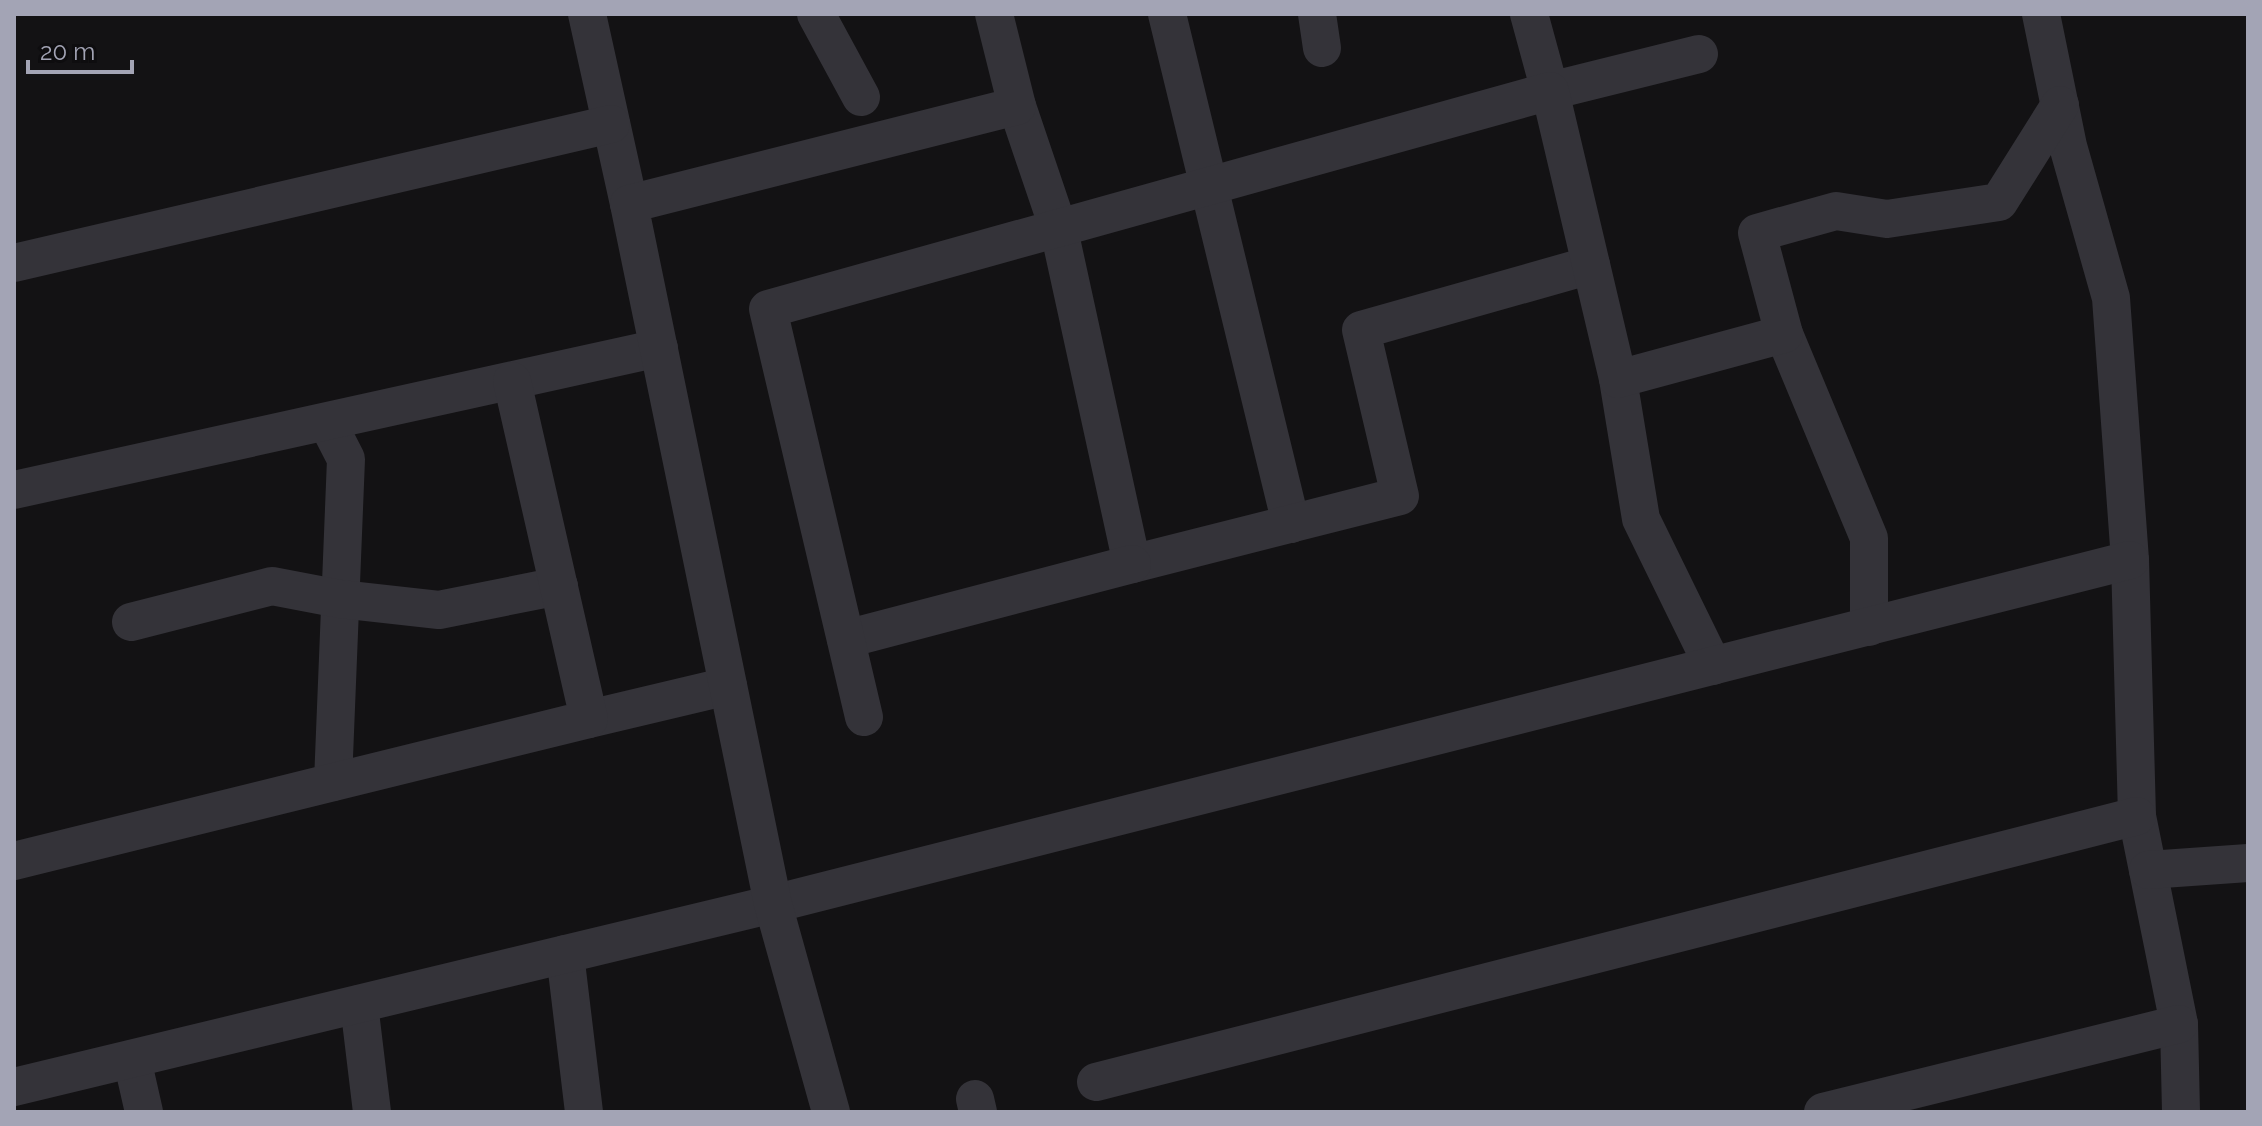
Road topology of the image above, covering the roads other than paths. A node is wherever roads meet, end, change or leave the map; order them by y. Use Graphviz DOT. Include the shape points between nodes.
graph roads {
  1 [pos="587,14"];
  2 [pos="816,14"];
  3 [pos="994,14"];
  4 [pos="1167,14"];
  5 [pos="1529,14"];
  6 [pos="2041,14"];
  7 [pos="1699,54"];
  8 [pos="1550,91"];
  9 [pos="861,97"];
  10 [pos="2060,105"];
  11 [pos="1017,106"];
  12 [pos="611,124"];
  13 [pos="1211,188"];
  14 [pos="629,204"];
  15 [pos="1059,230"];
  16 [pos="14,263"];
  17 [pos="1591,265"];
  18 [pos="1784,334"];
  19 [pos="659,348"];
  20 [pos="1618,379"];
  21 [pos="512,381"];
  22 [pos="327,422"];
  23 [pos="14,490"];
  24 [pos="1291,524"];
  25 [pos="2130,560"];
  26 [pos="1132,564"];
  27 [pos="559,586"];
  28 [pos="340,599"];
  29 [pos="131,622"];
  30 [pos="1869,627"];
  31 [pos="846,639"];
  32 [pos="1713,666"];
  33 [pos="728,686"];
  34 [pos="864,717"];
  35 [pos="589,719"];
  36 [pos="333,782"];
  37 [pos="2137,816"];
  38 [pos="14,861"];
  39 [pos="2248,863"];
  40 [pos="2148,870"];
  41 [pos="773,904"];
  42 [pos="565,954"];
  43 [pos="359,1004"];
  44 [pos="2179,1024"];
  45 [pos="132,1059"];
  46 [pos="1096,1082"];
  47 [pos="14,1087"];
  48 [pos="144,1112"];
  49 [pos="372,1112"];
  50 [pos="584,1112"];
  51 [pos="831,1112"];
  52 [pos="1823,1112"];
  53 [pos="2181,1112"];
  1 -- 12 [label="street"];
  2 -- 9 [label="street"];
  3 -- 11 [label="street"];
  4 -- 13 [label="street"];
  5 -- 8 [label="street"];
  6 -- 10 [label="street"];
  7 -- 8 [label="street"];
  8 -- 13 [label="street"];
  8 -- 17 [label="street"];
  10 -- 18 [label="street" via="1999,202 1887,219 1836,211 1757,233"];
  10 -- 25 [label="street" via="2111,298"];
  11 -- 14 [label="street"];
  11 -- 15 [label="street"];
  12 -- 14 [label="street"];
  12 -- 16 [label="street"];
  13 -- 15 [label="street"];
  13 -- 24 [label="street"];
  14 -- 19 [label="street"];
  15 -- 26 [label="street"];
  15 -- 31 [label="street" via="768,309"];
  17 -- 20 [label="street"];
  17 -- 24 [label="street" via="1361,330 1400,496"];
  18 -- 20 [label="street"];
  18 -- 30 [label="street" via="1869,538"];
  19 -- 21 [label="street"];
  19 -- 33 [label="street"];
  20 -- 32 [label="street" via="1641,519"];
  21 -- 22 [label="street"];
  21 -- 27 [label="street"];
  22 -- 23 [label="street"];
  22 -- 28 [label="street" via="346,459"];
  24 -- 26 [label="street"];
  25 -- 30 [label="street"];
  25 -- 37 [label="street"];
  26 -- 31 [label="street"];
  27 -- 28 [label="street" via="439,610"];
  27 -- 35 [label="street"];
  28 -- 29 [label="street" via="272,586"];
  28 -- 36 [label="street"];
  30 -- 32 [label="street"];
  31 -- 34 [label="street"];
  32 -- 41 [label="street"];
  33 -- 35 [label="street"];
  33 -- 41 [label="street"];
  35 -- 36 [label="street"];
  36 -- 38 [label="street"];
  37 -- 40 [label="street"];
  37 -- 46 [label="street"];
  39 -- 40 [label="street"];
  40 -- 44 [label="street"];
  41 -- 42 [label="street"];
  41 -- 51 [label="street"];
  42 -- 43 [label="street"];
  42 -- 50 [label="street"];
  43 -- 45 [label="street"];
  43 -- 49 [label="street"];
  44 -- 52 [label="street"];
  44 -- 53 [label="street"];
  45 -- 47 [label="street"];
  45 -- 48 [label="street"];
}
